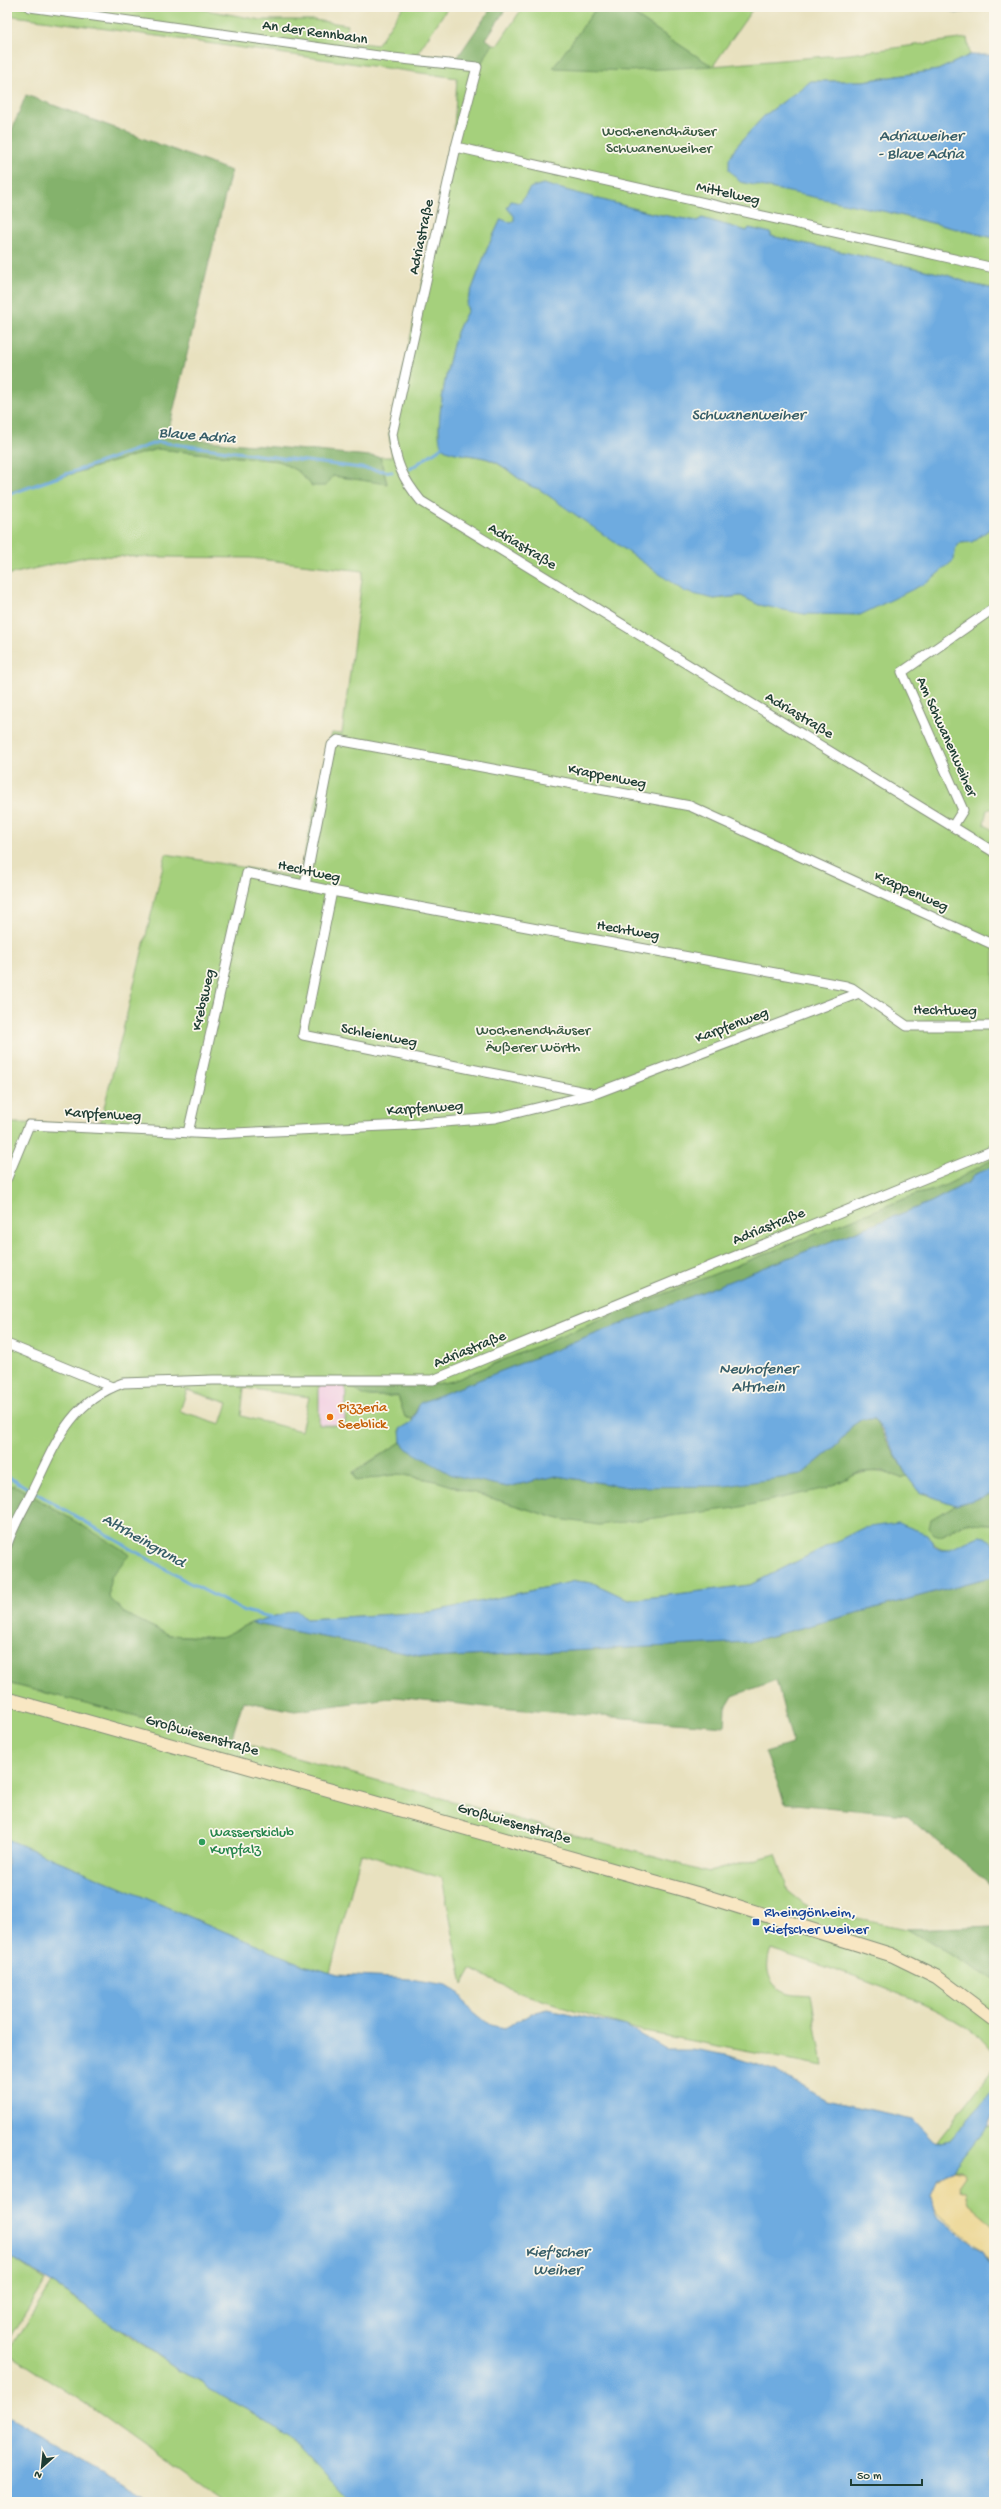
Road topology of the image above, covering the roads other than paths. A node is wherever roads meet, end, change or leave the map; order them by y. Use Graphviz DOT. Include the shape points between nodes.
graph roads {
  1 [pos="30,7"];
  2 [pos="477,67"];
  3 [pos="456,147"];
  4 [pos="994,268"];
  5 [pos="994,608"];
  6 [pos="953,826"];
  7 [pos="994,852"];
  8 [pos="247,873"];
  9 [pos="305,885"];
  10 [pos="332,891"];
  11 [pos="994,945"];
  12 [pos="859,993"];
  13 [pos="994,1026"];
  14 [pos="594,1094"];
  15 [pos="188,1133"];
  16 [pos="994,1150"];
  17 [pos="7,1178"];
  18 [pos="7,1344"];
  19 [pos="112,1387"];
  20 [pos="7,1545"];
  21 [pos="7,1699"];
  22 [pos="994,2020"];
  1 -- 2 [label="street, An der Rennbahn" via="392,58"];
  2 -- 3 [label="street, Adriastraße"];
  3 -- 4 [label="street, Mittelweg"];
  3 -- 6 [label="street, Adriastraße" via="392,434 395,456 405,482 420,501"];
  5 -- 6 [label="street, Am Schwanenweiher" via="902,672 964,810"];
  6 -- 7 [label="street, Adriastraße"];
  8 -- 9 [label="street, Hechtweg"];
  8 -- 15 [label="street, Krebsweg"];
  9 -- 10 [label="street, Hechtweg"];
  9 -- 11 [label="street, Krappenweg" via="332,745 338,740 690,806"];
  10 -- 12 [label="street, Hechtweg" via="846,986"];
  10 -- 14 [label="street, Schleienweg" via="303,1035"];
  12 -- 13 [label="street, Hechtweg" via="907,1026"];
  12 -- 14 [label="street, Karpfenweg"];
  14 -- 15 [label="street, Karpfenweg" via="521,1112 467,1121 214,1134"];
  15 -- 17 [label="street, Karpfenweg" via="29,1125"];
  16 -- 19 [label="street, Adriastraße" via="432,1380 213,1380 123,1383"];
  18 -- 19 [label="street"];
  19 -- 20 [label="street, Adriastraße" via="88,1402 71,1417"];
  21 -- 22 [label="street, Großwiesenstraße" via="688,1890 892,1955 938,1977"];
}
